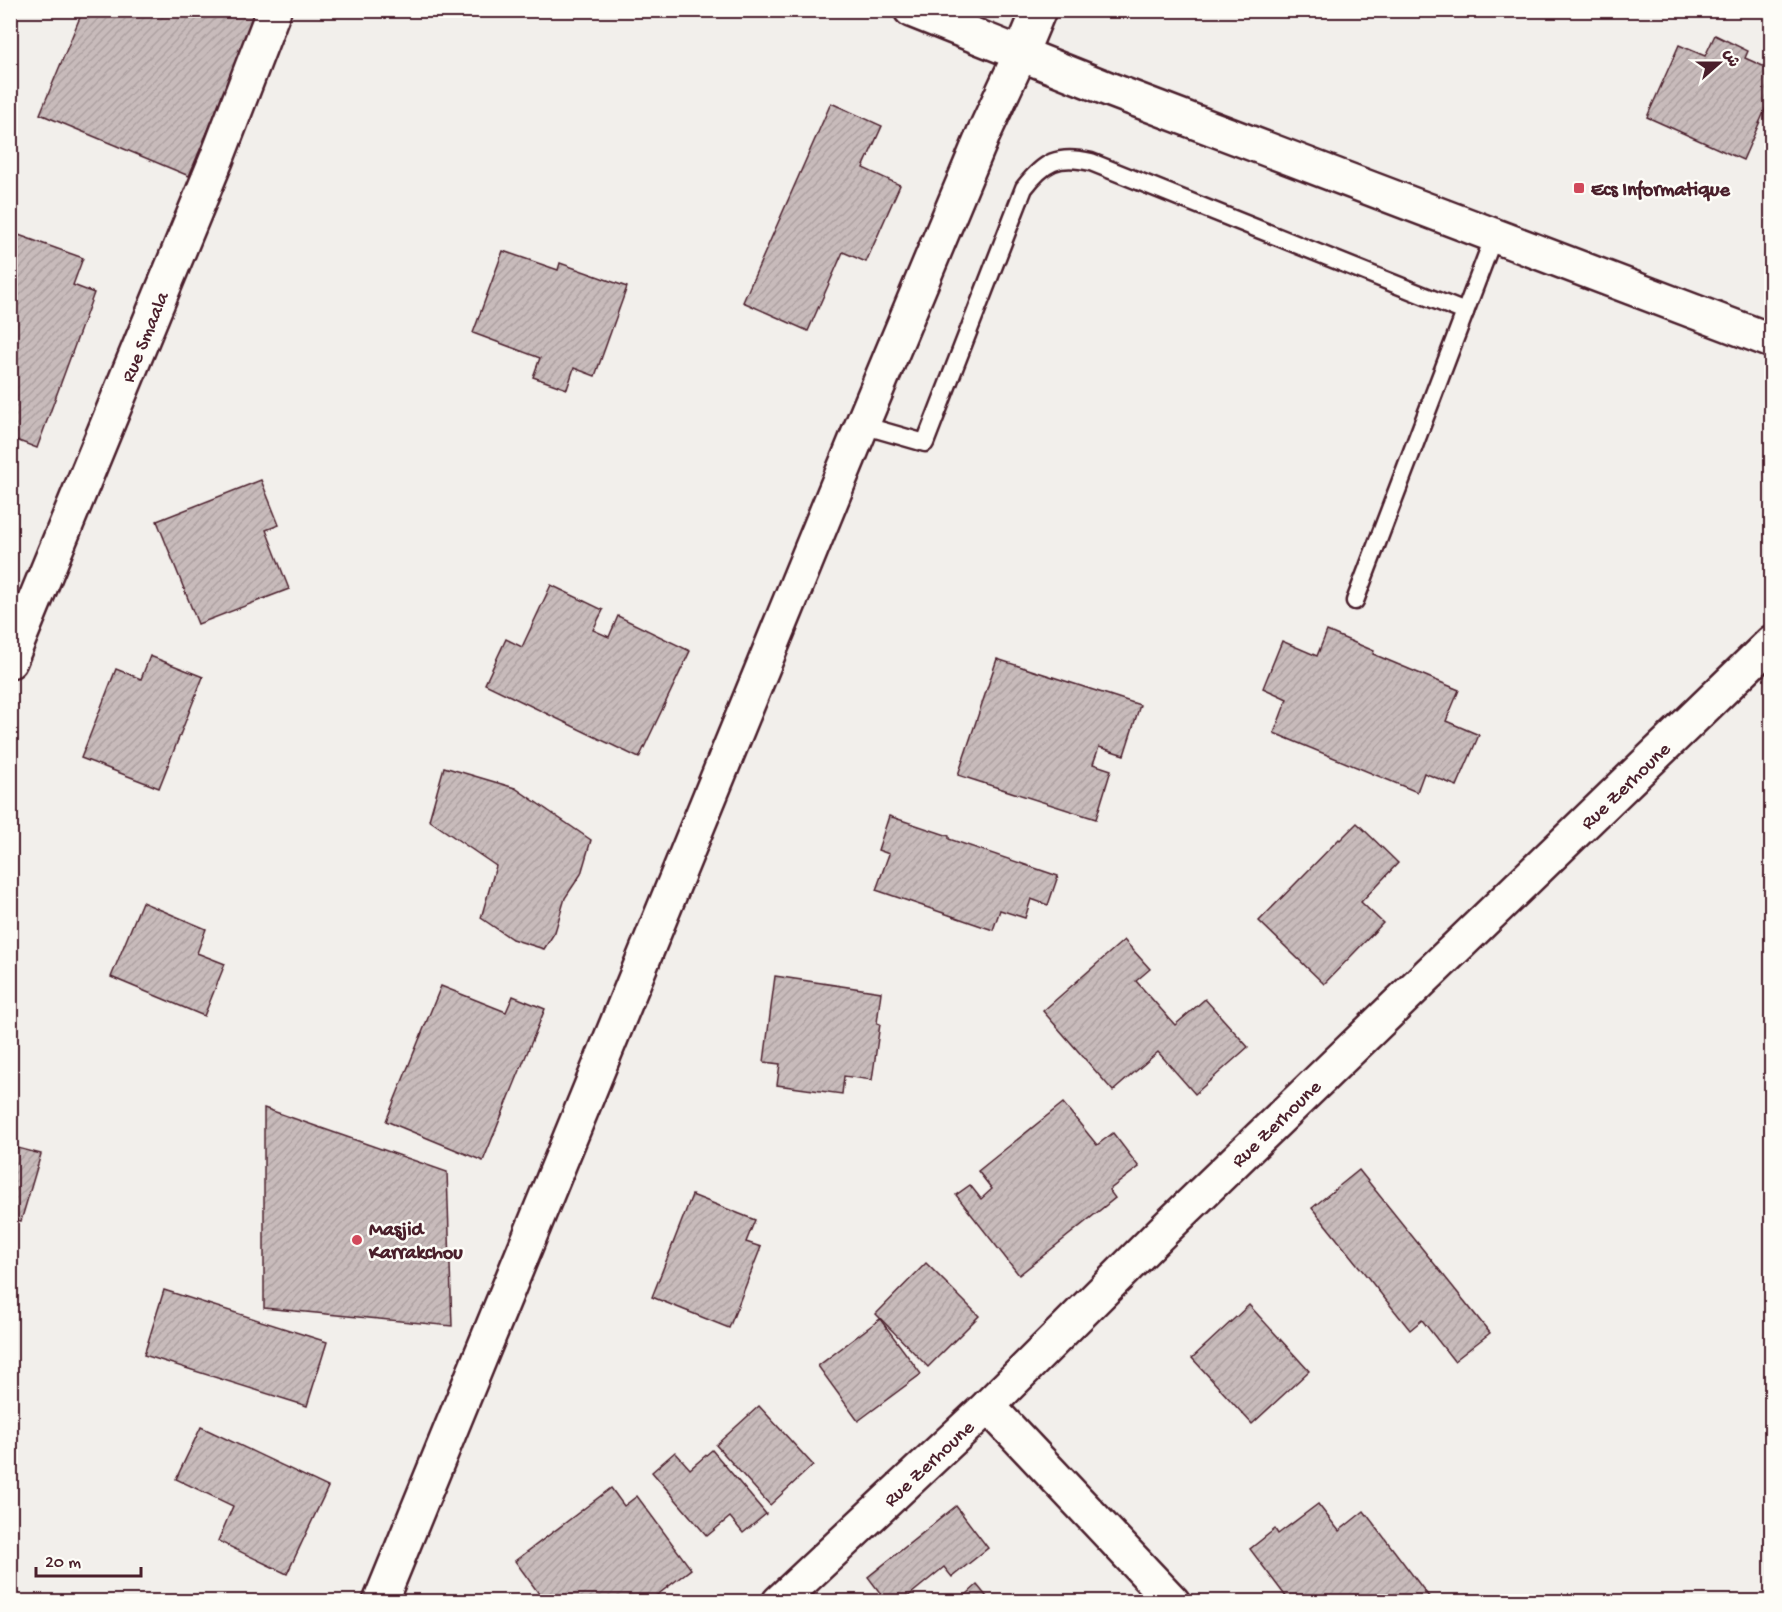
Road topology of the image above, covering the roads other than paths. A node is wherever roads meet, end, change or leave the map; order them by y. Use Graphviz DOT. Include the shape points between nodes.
graph roads {
  1 [pos="274,10"];
  2 [pos="911,10"];
  3 [pos="1040,10"];
  4 [pos="1021,53"];
  5 [pos="1494,236"];
  6 [pos="1465,312"];
  7 [pos="1772,341"];
  8 [pos="862,425"];
  9 [pos="1355,601"];
  10 [pos="1772,642"];
  11 [pos="10,661"];
  12 [pos="987,1406"];
  13 [pos="380,1602"];
  14 [pos="779,1602"];
  15 [pos="1173,1602"];
  1 -- 11 [label="street, Rue Smaala"];
  2 -- 4 [label="street"];
  3 -- 4 [label="street"];
  4 -- 5 [label="street"];
  4 -- 8 [label="street"];
  5 -- 6 [label="lane"];
  5 -- 7 [label="street"];
  6 -- 8 [label="lane" via="1091,162 1074,158 1056,160 1037,171 1024,188 925,442"];
  6 -- 9 [label="lane"];
  8 -- 13 [label="street"];
  10 -- 12 [label="street, Rue Zerhoune"];
  12 -- 14 [label="street, Rue Zerhoune"];
  12 -- 15 [label="street"];
}
